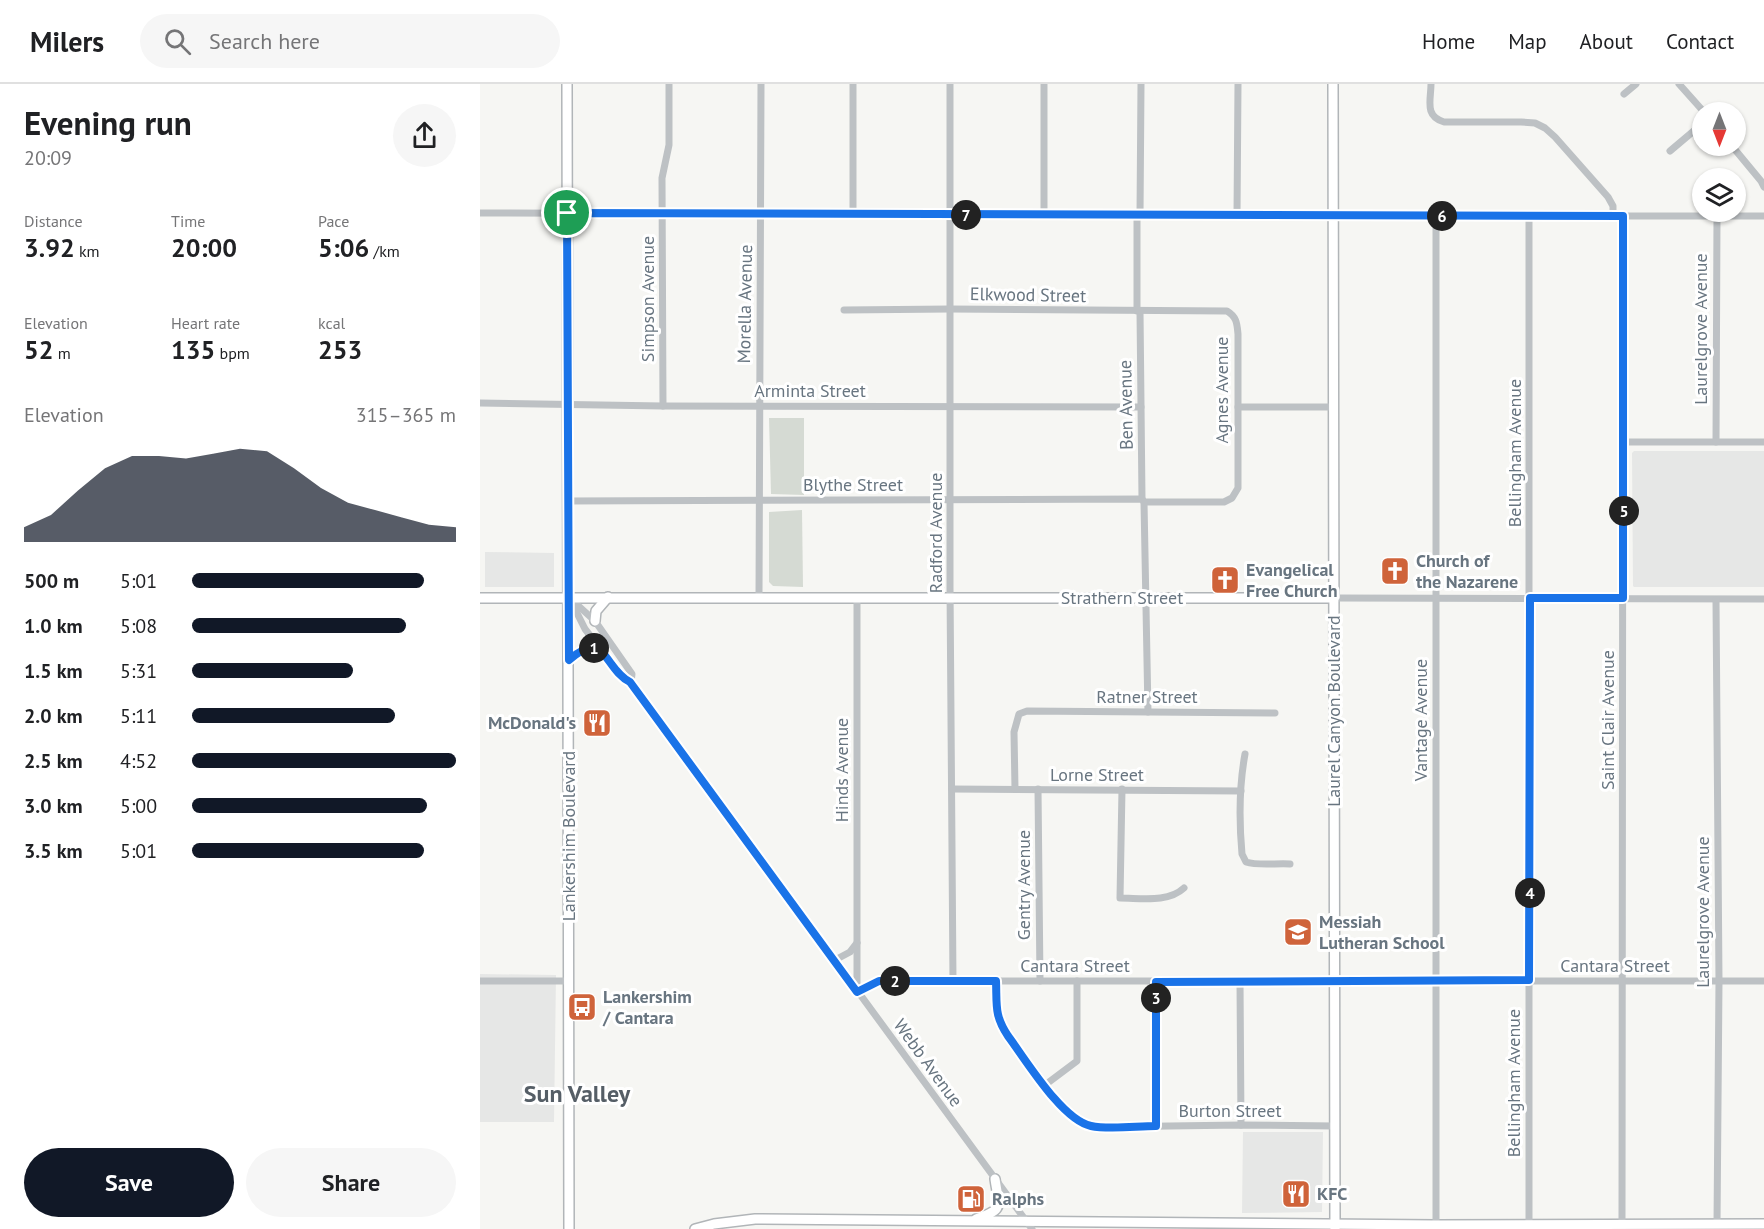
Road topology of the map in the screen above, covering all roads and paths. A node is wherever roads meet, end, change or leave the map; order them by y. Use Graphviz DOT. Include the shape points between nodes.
graph roads {
  1 [pos="567,84"];
  2 [pos="669,84"];
  3 [pos="761,84"];
  4 [pos="854,84"];
  5 [pos="950,84"];
  6 [pos="1044,84"];
  7 [pos="1141,84"];
  8 [pos="1238,84"];
  9 [pos="1333,84"];
  10 [pos="1431,84"];
  11 [pos="1636,84"];
  12 [pos="1679,84"];
  13 [pos="1624,94"];
  14 [pos="1695,102"];
  15 [pos="1692,132"];
  16 [pos="1670,151"];
  17 [pos="1740,156"];
  18 [pos="1764,188"];
  19 [pos="480,213"];
  20 [pos="567,213"];
  21 [pos="663,213"];
  22 [pos="761,214"];
  23 [pos="854,215"];
  24 [pos="950,215"];
  25 [pos="1044,215"];
  26 [pos="1139,215"];
  27 [pos="1237,215"];
  28 [pos="1332,216"];
  29 [pos="1436,216"];
  30 [pos="1529,216"];
  31 [pos="1613,216"];
  32 [pos="1623,216"];
  33 [pos="1692,216"];
  34 [pos="1746,217"];
  35 [pos="1763,217"];
  36 [pos="1717,222"];
  37 [pos="950,309"];
  38 [pos="844,310"];
  39 [pos="1138,311"];
  40 [pos="1212,311"];
  41 [pos="480,402"];
  42 [pos="568,405"];
  43 [pos="663,406"];
  44 [pos="759,406"];
  45 [pos="950,406"];
  46 [pos="1141,407"];
  47 [pos="1238,407"];
  48 [pos="1334,407"];
  49 [pos="1624,442"];
  50 [pos="1716,442"];
  51 [pos="1764,442"];
  52 [pos="1238,488"];
  53 [pos="759,500"];
  54 [pos="951,500"];
  55 [pos="1143,500"];
  56 [pos="568,501"];
  57 [pos="569,597"];
  58 [pos="608,597"];
  59 [pos="759,597"];
  60 [pos="951,597"];
  61 [pos="480,598"];
  62 [pos="857,598"];
  63 [pos="1146,598"];
  64 [pos="1334,598"];
  65 [pos="1437,598"];
  66 [pos="1530,598"];
  67 [pos="1623,598"];
  68 [pos="1764,599"];
  69 [pos="1716,600"];
  70 [pos="595,621"];
  71 [pos="602,651"];
  72 [pos="569,660"];
  73 [pos="630,682"];
  74 [pos="1148,712"];
  75 [pos="1275,713"];
  76 [pos="1245,754"];
  77 [pos="952,789"];
  78 [pos="1015,789"];
  79 [pos="1038,789"];
  80 [pos="1122,789"];
  81 [pos="1241,791"];
  82 [pos="1290,864"];
  83 [pos="1184,888"];
  84 [pos="857,943"];
  85 [pos="835,960"];
  86 [pos="1529,980"];
  87 [pos="1623,980"];
  88 [pos="480,981"];
  89 [pos="569,981"];
  90 [pos="953,981"];
  91 [pos="996,981"];
  92 [pos="1040,981"];
  93 [pos="1077,981"];
  94 [pos="1240,981"];
  95 [pos="1335,981"];
  96 [pos="1436,981"];
  97 [pos="1719,981"];
  98 [pos="1764,981"];
  99 [pos="1156,982"];
  100 [pos="857,992"];
  101 [pos="1045,1085"];
  102 [pos="1241,1125"];
  103 [pos="1156,1126"];
  104 [pos="1335,1126"];
  105 [pos="995,1179"];
  106 [pos="970,1221"];
  107 [pos="1717,1224"];
  108 [pos="1764,1224"];
  109 [pos="835,1225"];
  110 [pos="1029,1225"];
  111 [pos="1436,1225"];
  112 [pos="1303,1226"];
  113 [pos="1335,1226"];
  114 [pos="1622,1226"];
  115 [pos="1529,1227"];
  116 [pos="569,1229"];
  117 [pos="695,1229"];
  1 -- 20 [label="main road, Lankershim Boulevard"];
  2 -- 21 [label="street, Simpson Avenue"];
  3 -- 22 [label="street, Morella Avenue"];
  4 -- 23 [label="street"];
  5 -- 24 [label="street, Radford Avenue"];
  6 -- 25 [label="street"];
  7 -- 26 [label="street, Ben Avenue"];
  8 -- 27 [label="street"];
  9 -- 28 [label="main road, Laurel Canyon Boulevard"];
  10 -- 31 [label="street" via="1431,116 1444,123 1521,122 1545,128 1608,197"];
  11 -- 13 [label="street"];
  12 -- 14 [label="street"];
  15 -- 16 [label="street"];
  17 -- 18 [label="street"];
  19 -- 20 [label="street"];
  20 -- 21 [label="street"];
  20 -- 42 [label="main road, Lankershim Boulevard"];
  21 -- 22 [label="street"];
  21 -- 43 [label="street, Simpson Avenue"];
  22 -- 23 [label="street"];
  22 -- 44 [label="street, Morella Avenue"];
  23 -- 24 [label="street"];
  24 -- 25 [label="street"];
  24 -- 37 [label="street, Radford Avenue"];
  25 -- 26 [label="street"];
  26 -- 27 [label="street"];
  26 -- 39 [label="street, Ben Avenue"];
  27 -- 28 [label="street"];
  28 -- 29 [label="street"];
  28 -- 48 [label="main road, Laurel Canyon Boulevard"];
  29 -- 30 [label="street"];
  29 -- 65 [label="street, Vantage Avenue"];
  30 -- 31 [label="street"];
  30 -- 66 [label="street, Bellingham Avenue"];
  31 -- 32 [label="street"];
  32 -- 33 [label="street"];
  32 -- 49 [label="street, Saint Clair Avenue"];
  34 -- 35 [label="street"];
  36 -- 50 [label="street, Laurelgrove Avenue"];
  37 -- 38 [label="street, Elkwood Street"];
  37 -- 39 [label="street, Elkwood Street"];
  37 -- 45 [label="street, Radford Avenue"];
  39 -- 40 [label="street, Elkwood Street"];
  39 -- 46 [label="street, Ben Avenue"];
  40 -- 47 [label="street, Agnes Avenue" via="1227,311 1237,323"];
  41 -- 42 [label="street, Arminta Street"];
  42 -- 43 [label="street, Arminta Street"];
  42 -- 56 [label="main road, Lankershim Boulevard"];
  43 -- 44 [label="street, Arminta Street"];
  44 -- 45 [label="street, Arminta Street"];
  44 -- 53 [label="street, Morella Avenue"];
  45 -- 46 [label="street, Arminta Street"];
  45 -- 54 [label="street, Radford Avenue"];
  46 -- 55 [label="street, Ben Avenue"];
  47 -- 48 [label="street"];
  47 -- 52 [label="street, Agnes Avenue"];
  48 -- 64 [label="main road, Laurel Canyon Boulevard"];
  49 -- 50 [label="street"];
  49 -- 67 [label="street, Saint Clair Avenue"];
  50 -- 51 [label="street"];
  52 -- 55 [label="street, Blythe Street" via="1224,502"];
  53 -- 54 [label="street, Blythe Street"];
  53 -- 56 [label="street, Blythe Street"];
  53 -- 59 [label="street, Morella Avenue"];
  54 -- 55 [label="street, Blythe Street"];
  54 -- 60 [label="street, Radford Avenue"];
  55 -- 63 [label="street, Ben Avenue"];
  56 -- 57 [label="main road, Lankershim Boulevard"];
  57 -- 58 [label="main road, Strathern Street"];
  57 -- 61 [label="main road, Strathern Street"];
  57 -- 70 [label="street, Webb Avenue"];
  57 -- 71 [label="street, Webb Avenue" via="585,629"];
  57 -- 72 [label="main road, Lankershim Boulevard"];
  58 -- 59 [label="main road, Strathern Street"];
  58 -- 70 [label="main road" via="596,611"];
  59 -- 62 [label="main road, Strathern Street"];
  60 -- 62 [label="main road, Strathern Street"];
  60 -- 63 [label="main road, Strathern Street"];
  60 -- 77 [label="street, Radford Avenue"];
  62 -- 84 [label="street, Hinds Avenue"];
  63 -- 64 [label="main road, Strathern Street"];
  63 -- 74 [label="street, Ben Avenue"];
  64 -- 65 [label="street, Strathern Street"];
  64 -- 95 [label="main road, Laurel Canyon Boulevard"];
  65 -- 66 [label="street, Strathern Street"];
  65 -- 96 [label="street, Vantage Avenue"];
  66 -- 67 [label="street, Strathern Street"];
  66 -- 86 [label="street, Bellingham Avenue"];
  67 -- 69 [label="street, Strathern Street"];
  67 -- 87 [label="street, Saint Clair Avenue"];
  68 -- 69 [label="street, Strathern Street"];
  69 -- 97 [label="street, Laurelgrove Avenue"];
  70 -- 73 [label="street, Webb Avenue" via="632,674"];
  71 -- 72 [label="street" via="585,649"];
  71 -- 73 [label="street, Webb Avenue" via="622,678"];
  72 -- 89 [label="main road, Lankershim Boulevard"];
  73 -- 85 [label="street, Webb Avenue"];
  74 -- 75 [label="street, Ratner Street"];
  74 -- 78 [label="street, Ratner Street" via="1019,714 1014,732"];
  76 -- 81 [label="street"];
  77 -- 78 [label="street, Lorne Street"];
  77 -- 90 [label="street, Radford Avenue"];
  78 -- 79 [label="street, Lorne Street"];
  79 -- 80 [label="street, Lorne Street"];
  79 -- 92 [label="street, Gentry Avenue"];
  80 -- 81 [label="street, Lorne Street"];
  80 -- 83 [label="street" via="1120,898 1169,897"];
  81 -- 82 [label="street" via="1241,844 1246,862"];
  84 -- 85 [label="street"];
  84 -- 100 [label="street, Hinds Avenue"];
  85 -- 100 [label="street, Webb Avenue"];
  86 -- 87 [label="street, Cantara Street"];
  86 -- 96 [label="street, Cantara Street"];
  86 -- 115 [label="street, Bellingham Avenue"];
  87 -- 97 [label="street, Cantara Street"];
  87 -- 114 [label="street, Saint Clair Avenue"];
  88 -- 89 [label="street"];
  89 -- 116 [label="main road, Lankershim Boulevard"];
  90 -- 91 [label="street, Cantara Street"];
  90 -- 100 [label="street, Cantara Street" via="879,981"];
  91 -- 92 [label="street, Cantara Street"];
  91 -- 101 [label="street, Burton Street" via="1000,1023"];
  92 -- 93 [label="street, Cantara Street"];
  93 -- 99 [label="street, Cantara Street"];
  93 -- 101 [label="street" via="1077,1061"];
  94 -- 95 [label="street, Cantara Street"];
  94 -- 99 [label="street, Cantara Street"];
  94 -- 102 [label="street"];
  95 -- 96 [label="street, Cantara Street"];
  95 -- 104 [label="main road, Laurel Canyon Boulevard"];
  96 -- 111 [label="street, Vantage Avenue"];
  97 -- 98 [label="street, Cantara Street"];
  97 -- 107 [label="street, Laurelgrove Avenue"];
  99 -- 103 [label="street"];
  100 -- 105 [label="street, Webb Avenue"];
  101 -- 103 [label="street, Burton Street" via="1066,1112 1081,1123 1098,1127"];
  102 -- 103 [label="street, Burton Street"];
  102 -- 104 [label="street, Burton Street"];
  104 -- 113 [label="main road, Laurel Canyon Boulevard"];
  105 -- 106 [label="main road" via="999,1202 996,1210"];
  105 -- 110 [label="street, Webb Avenue"];
  106 -- 109 [label="main road"];
  106 -- 110 [label="main road"];
  107 -- 108 [label="main road"];
  107 -- 114 [label="main road"];
  109 -- 117 [label="main road" via="754,1219"];
  110 -- 112 [label="main road"];
  111 -- 113 [label="main road"];
  111 -- 115 [label="main road"];
  112 -- 113 [label="main road"];
  114 -- 115 [label="main road"];
}
